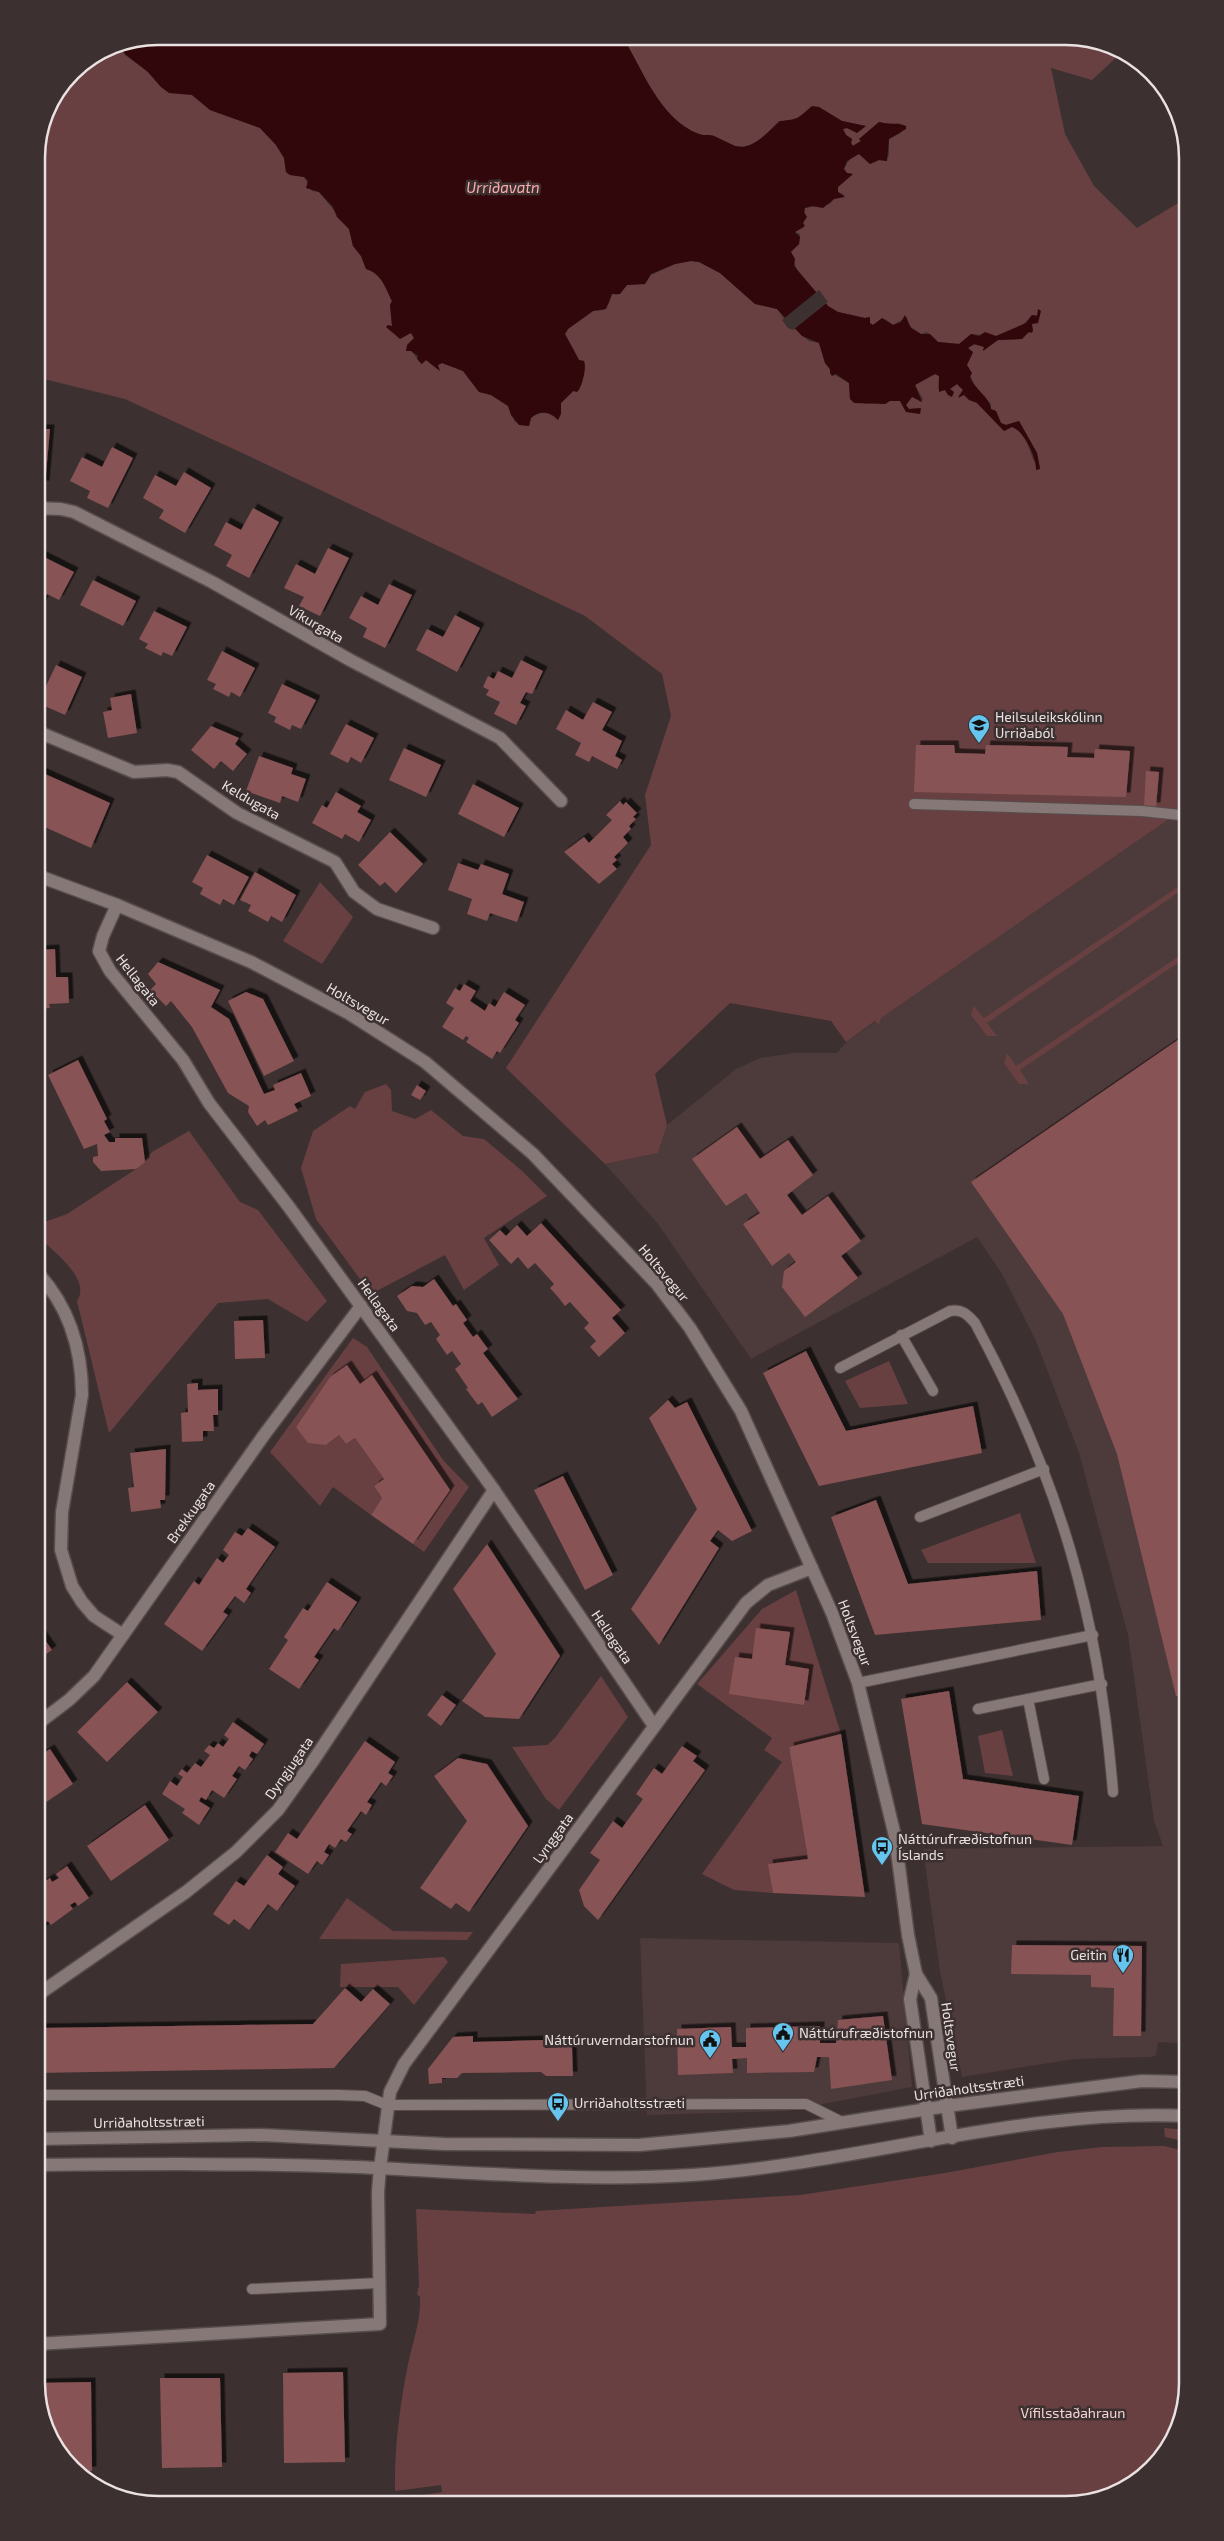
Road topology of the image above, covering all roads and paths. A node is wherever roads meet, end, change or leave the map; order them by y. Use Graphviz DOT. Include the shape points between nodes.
graph roads {
  1 [pos="45,508"];
  2 [pos="45,735"];
  3 [pos="560,801"];
  4 [pos="914,804"];
  5 [pos="1179,815"];
  6 [pos="45,878"];
  7 [pos="117,905"];
  8 [pos="432,928"];
  9 [pos="45,1281"];
  10 [pos="361,1306"];
  11 [pos="902,1335"];
  12 [pos="840,1368"];
  13 [pos="933,1391"];
  14 [pos="1044,1469"];
  15 [pos="494,1490"];
  16 [pos="920,1517"];
  17 [pos="812,1568"];
  18 [pos="123,1635"];
  19 [pos="1093,1635"];
  20 [pos="858,1683"];
  21 [pos="1102,1684"];
  22 [pos="1028,1699"];
  23 [pos="978,1709"];
  24 [pos="45,1718"];
  25 [pos="654,1726"];
  26 [pos="1044,1779"];
  27 [pos="1114,1792"];
  28 [pos="916,1974"];
  29 [pos="45,1990"];
  30 [pos="1179,2082"];
  31 [pos="45,2095"];
  32 [pos="388,2106"];
  33 [pos="947,2106"];
  34 [pos="926,2110"];
  35 [pos="1179,2116"];
  36 [pos="844,2123"];
  37 [pos="952,2138"];
  38 [pos="45,2139"];
  39 [pos="382,2140"];
  40 [pos="931,2141"];
  41 [pos="45,2166"];
  42 [pos="380,2168"];
  43 [pos="380,2283"];
  44 [pos="252,2289"];
  45 [pos="45,2343"];
  1 -- 3 [label="street, Víkurgata" via="74,512 212,582 350,660 500,738"];
  2 -- 8 [label="street, Keldugata" via="134,772 178,772 237,813 335,862 354,892 377,910"];
  4 -- 5 [label="lane"];
  6 -- 7 [label="street, Holtsvegur"];
  7 -- 10 [label="street, Hellagata" via="100,951 110,972 183,1060 209,1103"];
  7 -- 17 [label="street, Holtsvegur" via="251,962 348,1013 425,1062 534,1154 656,1283 690,1328 741,1411"];
  9 -- 18 [label="street" via="69,1320 82,1376 82,1395 60,1531 65,1569 82,1602 94,1616"];
  10 -- 15 [label="street, Hellagata"];
  10 -- 18 [label="street, Brekkugata" via="264,1435"];
  11 -- 12 [label="lane"];
  11 -- 13 [label="lane"];
  11 -- 14 [label="lane" via="950,1311 967,1314 1000,1371"];
  14 -- 16 [label="lane"];
  14 -- 19 [label="lane" via="1075,1564"];
  15 -- 25 [label="street, Hellagata"];
  15 -- 29 [label="street, Dyngjugata" via="278,1810 236,1852 193,1886"];
  17 -- 20 [label="street, Holtsvegur"];
  17 -- 25 [label="street, Lynggata" via="768,1585 746,1603"];
  18 -- 24 [label="street, Brekkugata" via="94,1676"];
  19 -- 20 [label="lane"];
  19 -- 21 [label="lane"];
  20 -- 28 [label="street, Holtsvegur" via="895,1836"];
  21 -- 22 [label="lane"];
  21 -- 27 [label="lane"];
  22 -- 23 [label="lane"];
  22 -- 26 [label="lane"];
  25 -- 32 [label="street, Lynggata" via="404,2064 390,2092"];
  28 -- 33 [label="street, Holtsvegur" via="931,1998"];
  28 -- 34 [label="street, Holtsvegur" via="910,1999"];
  30 -- 33 [label="street, Urriðaholtsstræti" via="1142,2081"];
  31 -- 32 [label="lane" via="338,2095 365,2096"];
  32 -- 36 [label="lane" via="806,2104"];
  32 -- 39 [label="street, Lynggata"];
  33 -- 34 [label="street, Urriðaholtsstræti"];
  33 -- 37 [label="street, Holtsvegur"];
  34 -- 36 [label="street, Urriðaholtsstræti"];
  34 -- 40 [label="street, Holtsvegur"];
  35 -- 37 [label="street" via="1057,2121"];
  36 -- 39 [label="street, Urriðaholtsstræti" via="639,2145 444,2144"];
  37 -- 40 [label="street"];
  38 -- 39 [label="street, Urriðaholtsstræti" via="262,2135"];
  39 -- 42 [label="street, Lynggata"];
  40 -- 42 [label="street" via="812,2161 694,2175 616,2177"];
  41 -- 42 [label="street" via="197,2162"];
  42 -- 43 [label="street"];
  43 -- 44 [label="lane"];
  43 -- 45 [label="street" via="380,2324"];
}
